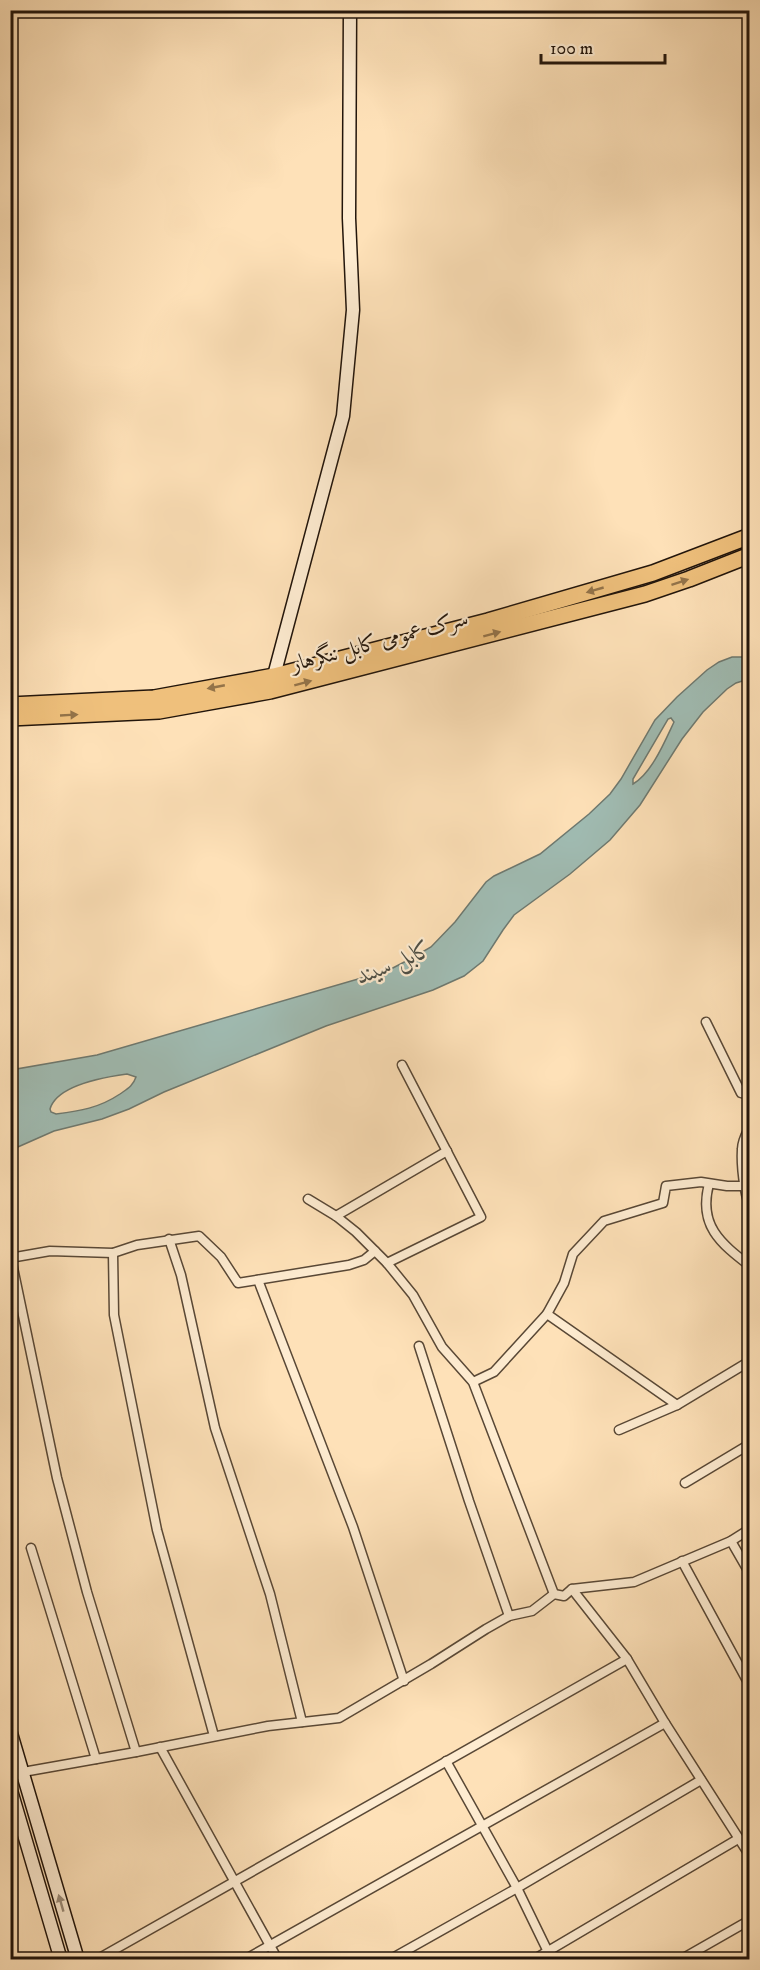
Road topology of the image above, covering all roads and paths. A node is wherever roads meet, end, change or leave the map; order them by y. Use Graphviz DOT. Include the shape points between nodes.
graph roads {
  1 [pos="350,10"];
  2 [pos="750,536"];
  3 [pos="750,555"];
  4 [pos="274,676"];
  5 [pos="270,692"];
  6 [pos="10,705"];
  7 [pos="10,718"];
  8 [pos="706,1022"];
  9 [pos="402,1065"];
  10 [pos="750,1095"];
  11 [pos="750,1126"];
  12 [pos="447,1151"];
  13 [pos="709,1184"];
  14 [pos="745,1186"];
  15 [pos="308,1199"];
  16 [pos="749,1204"];
  17 [pos="336,1216"];
  18 [pos="169,1239"];
  19 [pos="375,1251"];
  20 [pos="113,1253"];
  21 [pos="11,1258"];
  22 [pos="387,1263"];
  23 [pos="750,1266"];
  24 [pos="258,1280"];
  25 [pos="547,1314"];
  26 [pos="419,1346"];
  27 [pos="750,1360"];
  28 [pos="473,1382"];
  29 [pos="677,1405"];
  30 [pos="620,1430"];
  31 [pos="750,1444"];
  32 [pos="685,1483"];
  33 [pos="750,1530"];
  34 [pos="731,1542"];
  35 [pos="31,1548"];
  36 [pos="682,1560"];
  37 [pos="750,1574"];
  38 [pos="572,1589"];
  39 [pos="554,1594"];
  40 [pos="509,1616"];
  41 [pos="627,1659"];
  42 [pos="404,1681"];
  43 [pos="750,1686"];
  44 [pos="302,1722"];
  45 [pos="664,1723"];
  46 [pos="10,1730"];
  47 [pos="214,1736"];
  48 [pos="160,1747"];
  49 [pos="136,1752"];
  50 [pos="96,1759"];
  51 [pos="446,1761"];
  52 [pos="23,1772"];
  53 [pos="701,1779"];
  54 [pos="10,1787"];
  55 [pos="483,1826"];
  56 [pos="16,1828"];
  57 [pos="738,1839"];
  58 [pos="750,1856"];
  59 [pos="234,1881"];
  60 [pos="517,1888"];
  61 [pos="750,1920"];
  62 [pos="269,1945"];
  63 [pos="550,1955"];
  64 [pos="61,1959"];
  65 [pos="78,1959"];
  66 [pos="96,1959"];
  67 [pos="244,1959"];
  68 [pos="278,1959"];
  69 [pos="389,1959"];
  70 [pos="533,1959"];
  71 [pos="680,1959"];
  1 -- 4 [label="street" via="349,218 353,310 343,416"];
  2 -- 4 [label="highway, سرک عمومی کابل ننگرهار, one-way" via="653,573 488,621"];
  5 -- 3 [label="highway, سرک عمومی کابل ننگرهار, one-way" via="645,594"];
  4 -- 5 [label="street"];
  4 -- 6 [label="highway, سرک عمومی کابل ننگرهار, one-way" via="154,698"];
  7 -- 5 [label="highway, سرک عمومی کابل ننگرهار, one-way" via="159,711"];
  8 -- 10 [label="street" via="741,1093"];
  9 -- 12 [label="street"];
  11 -- 14 [label="street" via="742,1149"];
  12 -- 17 [label="street"];
  12 -- 22 [label="street" via="481,1217"];
  13 -- 14 [label="street"];
  13 -- 23 [label="street" via="706,1209 713,1233"];
  13 -- 25 [label="street" via="666,1186 663,1203 604,1221 573,1254"];
  14 -- 16 [label="street"];
  15 -- 17 [label="street"];
  17 -- 19 [label="street"];
  18 -- 20 [label="street"];
  18 -- 24 [label="street" via="199,1236 221,1257 238,1283"];
  18 -- 44 [label="street" via="181,1275 215,1428 270,1594"];
  19 -- 22 [label="street"];
  19 -- 24 [label="street" via="349,1266"];
  20 -- 21 [label="street" via="50,1251"];
  20 -- 47 [label="street" via="114,1315 157,1530"];
  21 -- 49 [label="street" via="57,1478"];
  22 -- 28 [label="street" via="413,1295 442,1347"];
  24 -- 42 [label="street" via="353,1527"];
  25 -- 28 [label="street" via="494,1372"];
  25 -- 29 [label="street"];
  26 -- 40 [label="street"];
  27 -- 29 [label="street"];
  28 -- 39 [label="street"];
  29 -- 30 [label="street"];
  31 -- 32 [label="street"];
  33 -- 34 [label="street"];
  34 -- 36 [label="street"];
  34 -- 37 [label="street"];
  35 -- 50 [label="street"];
  36 -- 38 [label="street" via="634,1582"];
  36 -- 43 [label="street"];
  38 -- 39 [label="street" via="564,1596"];
  38 -- 41 [label="street"];
  39 -- 40 [label="street" via="532,1611"];
  40 -- 42 [label="street"];
  41 -- 45 [label="street"];
  41 -- 51 [label="street"];
  42 -- 44 [label="street" via="339,1718"];
  44 -- 47 [label="street"];
  45 -- 53 [label="street"];
  45 -- 55 [label="street"];
  46 -- 52 [label="street"];
  47 -- 48 [label="street"];
  48 -- 49 [label="street"];
  48 -- 59 [label="street"];
  49 -- 50 [label="street"];
  50 -- 52 [label="street"];
  51 -- 55 [label="street"];
  51 -- 59 [label="street"];
  65 -- 52 [label="street, one-way"];
  53 -- 57 [label="street"];
  53 -- 60 [label="street"];
  54 -- 56 [label="street"];
  55 -- 60 [label="street"];
  55 -- 62 [label="street"];
  56 -- 64 [label="street"];
  57 -- 58 [label="street"];
  57 -- 63 [label="street"];
  59 -- 62 [label="street"];
  59 -- 66 [label="street"];
  60 -- 63 [label="street"];
  60 -- 69 [label="street"];
  61 -- 71 [label="street"];
  62 -- 67 [label="street"];
  62 -- 68 [label="street"];
  63 -- 70 [label="street"];
}
